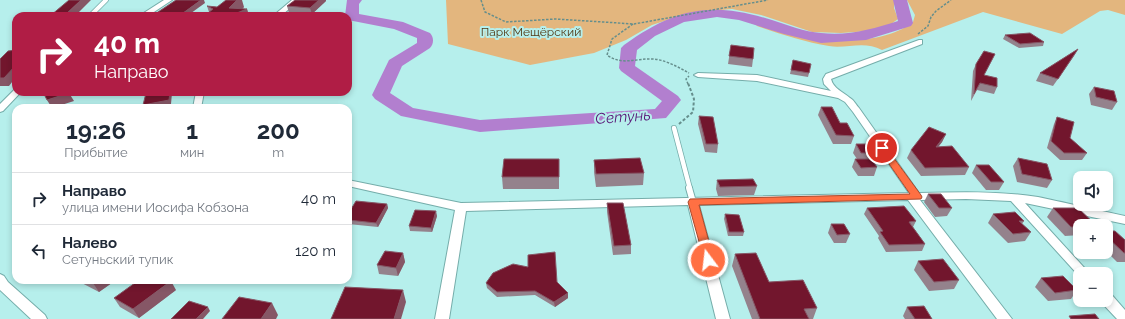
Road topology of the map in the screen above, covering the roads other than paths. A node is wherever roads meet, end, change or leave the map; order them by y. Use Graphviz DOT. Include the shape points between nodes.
graph roads {
  1 [pos="106,0"];
  2 [pos="169,0"];
  3 [pos="296,0"];
  4 [pos="94,12"];
  5 [pos="149,12"];
  6 [pos="282,12"];
  7 [pos="916,39"];
  8 [pos="698,75"];
  9 [pos="13,96"];
  10 [pos="841,96"];
  11 [pos="0,109"];
  12 [pos="674,128"];
  13 [pos="352,184"];
  14 [pos="915,197"];
  15 [pos="1014,198"];
  16 [pos="693,202"];
  17 [pos="461,207"];
  18 [pos="1125,220"];
  19 [pos="1078,267"];
  20 [pos="0,279"];
  21 [pos="1113,306"];
  22 [pos="40,319"];
  23 [pos="442,319"];
  24 [pos="723,319"];
  25 [pos="1005,319"];
  26 [pos="1125,319"];
  1 -- 4 [label="lane"];
  2 -- 5 [label="street"];
  3 -- 6 [label="street"];
  7 -- 10 [label="street" via="829,76 828,84"];
  8 -- 10 [label="street" via="757,78"];
  9 -- 11 [label="street"];
  10 -- 14 [label="street" via="856,110"];
  12 -- 16 [label="lane"];
  13 -- 17 [label="street"];
  14 -- 15 [label="street"];
  14 -- 16 [label="street"];
  14 -- 25 [label="street"];
  15 -- 18 [label="street"];
  15 -- 19 [label="street"];
  16 -- 17 [label="street"];
  16 -- 24 [label="street"];
  17 -- 23 [label="street"];
  20 -- 22 [label="street" via="3,285"];
  21 -- 26 [label="street"];
}
